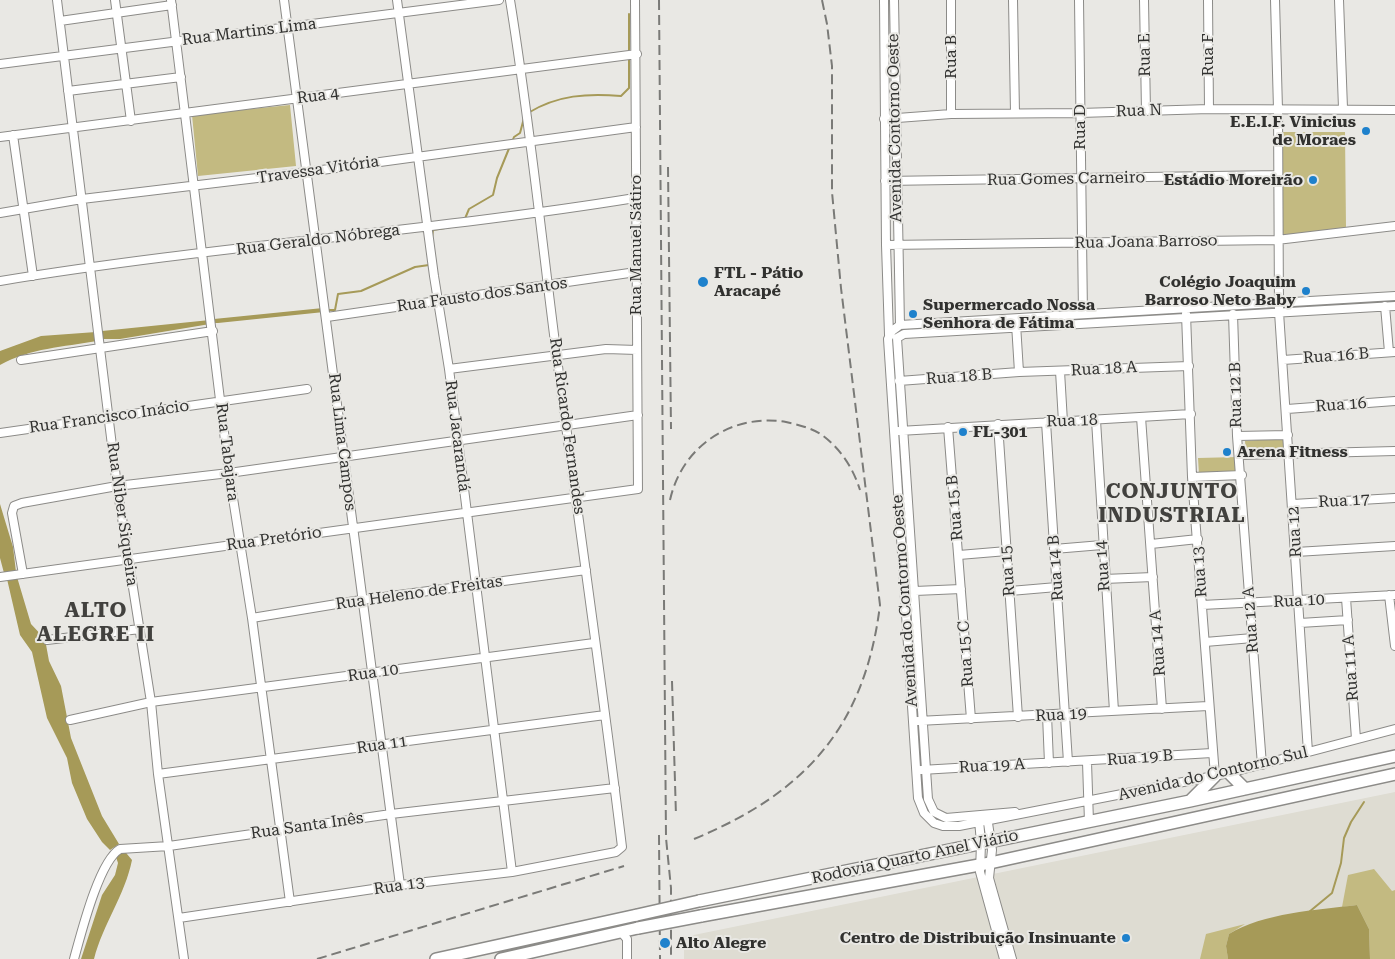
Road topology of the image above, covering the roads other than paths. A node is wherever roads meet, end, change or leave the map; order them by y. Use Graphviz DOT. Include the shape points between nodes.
graph roads {
  1 [pos="57,0"];
  2 [pos="115,0"];
  3 [pos="284,0"];
  4 [pos="397,0"];
  5 [pos="499,0"];
  6 [pos="510,0"];
  7 [pos="635,0"];
  8 [pos="884,0"];
  9 [pos="894,0"];
  10 [pos="951,0"];
  11 [pos="1013,0"];
  12 [pos="1079,0"];
  13 [pos="1144,0"];
  14 [pos="1208,0"];
  15 [pos="1274,0"];
  16 [pos="1339,0"];
  17 [pos="172,3"];
  18 [pos="884,9"];
  19 [pos="894,9"];
  20 [pos="399,12"];
  21 [pos="117,14"];
  22 [pos="60,21"];
  23 [pos="288,28"];
  24 [pos="176,42"];
  25 [pos="122,49"];
  26 [pos="636,54"];
  27 [pos="64,56"];
  28 [pos="0,64"];
  29 [pos="522,69"];
  30 [pos="181,77"];
  31 [pos="409,84"];
  32 [pos="126,85"];
  33 [pos="68,91"];
  34 [pos="298,98"];
  35 [pos="1343,108"];
  36 [pos="1209,109"];
  37 [pos="1278,109"];
  38 [pos="1395,110"];
  39 [pos="1146,111"];
  40 [pos="185,112"];
  41 [pos="1015,113"];
  42 [pos="1080,113"];
  43 [pos="951,114"];
  44 [pos="895,117"];
  45 [pos="884,119"];
  46 [pos="130,121"];
  47 [pos="73,127"];
  48 [pos="636,127"];
  49 [pos="14,135"];
  50 [pos="0,137"];
  51 [pos="529,140"];
  52 [pos="419,156"];
  53 [pos="307,172"];
  54 [pos="1278,176"];
  55 [pos="1080,179"];
  56 [pos="885,181"];
  57 [pos="896,181"];
  58 [pos="193,186"];
  59 [pos="636,198"];
  60 [pos="82,199"];
  61 [pos="25,208"];
  62 [pos="0,212"];
  63 [pos="538,214"];
  64 [pos="1395,226"];
  65 [pos="429,228"];
  66 [pos="316,240"];
  67 [pos="1277,240"];
  68 [pos="1081,242"];
  69 [pos="886,245"];
  70 [pos="897,245"];
  71 [pos="201,254"];
  72 [pos="91,268"];
  73 [pos="898,269"];
  74 [pos="887,270"];
  75 [pos="636,272"];
  76 [pos="33,276"];
  77 [pos="0,281"];
  78 [pos="887,285"];
  79 [pos="898,285"];
  80 [pos="547,286"];
  81 [pos="1395,296"];
  82 [pos="438,300"];
  83 [pos="1386,306"];
  84 [pos="1395,306"];
  85 [pos="1279,308"];
  86 [pos="1237,311"];
  87 [pos="1186,313"];
  88 [pos="1082,314"];
  89 [pos="327,317"];
  90 [pos="1015,319"];
  91 [pos="900,325"];
  92 [pos="1016,328"];
  93 [pos="214,331"];
  94 [pos="889,335"];
  95 [pos="100,348"];
  96 [pos="637,350"];
  97 [pos="1392,352"];
  98 [pos="557,357"];
  99 [pos="22,360"];
  100 [pos="1283,360"];
  101 [pos="1189,366"];
  102 [pos="449,369"];
  103 [pos="1060,371"];
  104 [pos="1019,372"];
  105 [pos="899,381"];
  106 [pos="307,390"];
  107 [pos="220,401"];
  108 [pos="1395,401"];
  109 [pos="1287,409"];
  110 [pos="1191,414"];
  111 [pos="638,415"];
  112 [pos="109,416"];
  113 [pos="1141,417"];
  114 [pos="1096,420"];
  115 [pos="1046,422"];
  116 [pos="1063,422"];
  117 [pos="998,424"];
  118 [pos="566,425"];
  119 [pos="948,427"];
  120 [pos="902,430"];
  121 [pos="894,431"];
  122 [pos="0,433"];
  123 [pos="1288,435"];
  124 [pos="1237,436"];
  125 [pos="457,440"];
  126 [pos="1395,451"];
  127 [pos="1240,455"];
  128 [pos="344,456"];
  129 [pos="1290,456"];
  130 [pos="229,473"];
  131 [pos="1242,475"];
  132 [pos="1192,477"];
  133 [pos="117,486"];
  134 [pos="638,490"];
  135 [pos="577,497"];
  136 [pos="1395,498"];
  137 [pos="1293,504"];
  138 [pos="899,508"];
  139 [pos="908,508"];
  140 [pos="467,513"];
  141 [pos="910,523"];
  142 [pos="900,524"];
  143 [pos="353,527"];
  144 [pos="1198,539"];
  145 [pos="239,544"];
  146 [pos="1151,544"];
  147 [pos="1102,545"];
  148 [pos="1395,546"];
  149 [pos="1054,549"];
  150 [pos="1007,550"];
  151 [pos="1296,552"];
  152 [pos="959,555"];
  153 [pos="128,560"];
  154 [pos="586,570"];
  155 [pos="23,574"];
  156 [pos="0,576"];
  157 [pos="1153,577"];
  158 [pos="1104,579"];
  159 [pos="476,586"];
  160 [pos="1057,587"];
  161 [pos="961,589"];
  162 [pos="1010,590"];
  163 [pos="915,591"];
  164 [pos="1392,595"];
  165 [pos="1346,598"];
  166 [pos="361,600"];
  167 [pos="1298,601"];
  168 [pos="1250,603"];
  169 [pos="1202,605"];
  170 [pos="252,618"];
  171 [pos="1348,620"];
  172 [pos="916,623"];
  173 [pos="1300,623"];
  174 [pos="908,624"];
  175 [pos="140,629"];
  176 [pos="1253,638"];
  177 [pos="47,640"];
  178 [pos="917,640"];
  179 [pos="909,641"];
  180 [pos="1205,642"];
  181 [pos="594,643"];
  182 [pos="1395,646"];
  183 [pos="486,657"];
  184 [pos="373,673"];
  185 [pos="262,688"];
  186 [pos="151,702"];
  187 [pos="1208,706"];
  188 [pos="1162,709"];
  189 [pos="1114,712"];
  190 [pos="1066,714"];
  191 [pos="605,715"];
  192 [pos="1047,715"];
  193 [pos="1018,717"];
  194 [pos="971,719"];
  195 [pos="70,720"];
  196 [pos="918,721"];
  197 [pos="495,729"];
  198 [pos="1395,729"];
  199 [pos="1356,739"];
  200 [pos="382,745"];
  201 [pos="1308,752"];
  202 [pos="1212,754"];
  203 [pos="1395,756"];
  204 [pos="272,759"];
  205 [pos="1068,762"];
  206 [pos="1088,762"];
  207 [pos="1049,763"];
  208 [pos="1366,763"];
  209 [pos="1262,765"];
  210 [pos="921,770"];
  211 [pos="1229,773"];
  212 [pos="158,774"];
  213 [pos="1395,774"];
  214 [pos="1215,776"];
  215 [pos="1369,780"];
  216 [pos="1280,781"];
  217 [pos="615,788"];
  218 [pos="1245,789"];
  219 [pos="502,800"];
  220 [pos="1190,801"];
  221 [pos="1089,802"];
  222 [pos="1258,803"];
  223 [pos="391,814"];
  224 [pos="983,819"];
  225 [pos="1089,822"];
  226 [pos="280,830"];
  227 [pos="986,842"];
  228 [pos="169,846"];
  229 [pos="619,851"];
  230 [pos="985,864"];
  231 [pos="512,872"];
  232 [pos="400,885"];
  233 [pos="290,902"];
  234 [pos="179,918"];
  235 [pos="621,932"];
  236 [pos="74,959"];
  237 [pos="184,959"];
  238 [pos="436,959"];
  239 [pos="500,959"];
  240 [pos="627,959"];
  241 [pos="1004,959"];
  242 [pos="1012,959"];
  1 -- 22 [label="street, Rua Niber Siqueira"];
  2 -- 21 [label="street"];
  3 -- 23 [label="street, Rua Lima Campos"];
  4 -- 20 [label="street, Rua Jacarandá"];
  5 -- 20 [label="street, Rua Martins Lima"];
  6 -- 29 [label="street, Rua Ricardo Fernandes"];
  7 -- 26 [label="street, Rua Manuel Sátiro"];
  8 -- 18 [label="street, Avenida Contorno Oeste"];
  9 -- 19 [label="street, Avenida Contorno Oeste"];
  10 -- 43 [label="street, Rua B"];
  11 -- 41 [label="street"];
  12 -- 42 [label="street, Rua D"];
  13 -- 39 [label="street, Rua E"];
  14 -- 36 [label="street, Rua F"];
  15 -- 37 [label="street, Rua 12"];
  16 -- 35 [label="street"];
  17 -- 21 [label="street"];
  17 -- 24 [label="street, Rua Tabajara"];
  18 -- 19 [label="street"];
  18 -- 45 [label="street, Avenida Contorno Oeste"];
  19 -- 44 [label="street, Avenida Contorno Oeste"];
  20 -- 23 [label="street, Rua Martins Lima"];
  20 -- 31 [label="street, Rua Jacarandá"];
  21 -- 22 [label="street"];
  21 -- 25 [label="street"];
  22 -- 27 [label="street, Rua Niber Siqueira"];
  23 -- 24 [label="street, Rua Martins Lima"];
  23 -- 34 [label="street, Rua Lima Campos"];
  24 -- 25 [label="street, Rua Martins Lima"];
  24 -- 30 [label="street, Rua Tabajara"];
  25 -- 27 [label="street, Rua Martins Lima"];
  25 -- 32 [label="street"];
  26 -- 29 [label="street, Rua 4"];
  26 -- 48 [label="street, Rua Manuel Sátiro"];
  27 -- 28 [label="street, Rua Martins Lima"];
  27 -- 33 [label="street, Rua Niber Siqueira"];
  29 -- 31 [label="street, Rua 4"];
  29 -- 51 [label="street, Rua Ricardo Fernandes"];
  30 -- 32 [label="street"];
  30 -- 40 [label="street, Rua Tabajara"];
  31 -- 34 [label="street, Rua 4"];
  31 -- 52 [label="street, Rua Jacarandá"];
  32 -- 33 [label="street"];
  32 -- 46 [label="street"];
  33 -- 47 [label="street, Rua Niber Siqueira"];
  34 -- 40 [label="street, Rua 4"];
  34 -- 53 [label="street, Rua Lima Campos"];
  35 -- 37 [label="street, Rua N"];
  35 -- 38 [label="street, Rua N"];
  36 -- 37 [label="street, Rua N"];
  36 -- 39 [label="street, Rua N"];
  37 -- 54 [label="street, Rua 12"];
  39 -- 42 [label="street, Rua N"];
  40 -- 46 [label="street, Rua 4"];
  40 -- 58 [label="street, Rua Tabajara"];
  41 -- 42 [label="street, Rua N"];
  41 -- 43 [label="street, Rua N"];
  42 -- 55 [label="street, Rua D"];
  43 -- 44 [label="street, Rua N"];
  44 -- 45 [label="street, Rua N"];
  44 -- 57 [label="street, Avenida Contorno Oeste"];
  45 -- 56 [label="street, Avenida Contorno Oeste"];
  46 -- 47 [label="street, Rua 4"];
  47 -- 49 [label="street, Rua 4"];
  47 -- 60 [label="street, Rua Niber Siqueira"];
  48 -- 51 [label="street, Travessa Vitória"];
  48 -- 59 [label="street, Rua Manuel Sátiro"];
  49 -- 50 [label="street, Rua 4"];
  49 -- 61 [label="street"];
  51 -- 52 [label="street, Travessa Vitória"];
  51 -- 63 [label="street, Rua Ricardo Fernandes"];
  52 -- 53 [label="street, Travessa Vitória"];
  52 -- 65 [label="street, Rua Jacarandá"];
  53 -- 58 [label="street, Travessa Vitória"];
  53 -- 66 [label="street, Rua Lima Campos"];
  54 -- 55 [label="street, Rua Gomes Carneiro"];
  54 -- 67 [label="street, Rua 12"];
  55 -- 57 [label="street, Rua Gomes Carneiro"];
  55 -- 68 [label="street, Rua D"];
  56 -- 57 [label="street, Rua Gomes Carneiro"];
  56 -- 69 [label="street, Avenida Contorno Oeste"];
  57 -- 70 [label="street, Avenida Contorno Oeste"];
  58 -- 60 [label="street, Travessa Vitória"];
  58 -- 71 [label="street, Rua Tabajara"];
  59 -- 63 [label="street, Rua Geraldo Nóbrega"];
  59 -- 75 [label="street, Rua Manuel Sátiro"];
  60 -- 61 [label="street, Travessa Vitória"];
  60 -- 72 [label="street, Rua Niber Siqueira"];
  61 -- 62 [label="street, Travessa Vitória"];
  61 -- 76 [label="street"];
  63 -- 65 [label="street, Rua Geraldo Nóbrega"];
  63 -- 80 [label="street, Rua Ricardo Fernandes"];
  64 -- 67 [label="street, Rua Joana Barroso"];
  65 -- 66 [label="street, Rua Geraldo Nóbrega"];
  65 -- 82 [label="street, Rua Jacarandá"];
  66 -- 71 [label="street, Rua Geraldo Nóbrega"];
  66 -- 89 [label="street, Rua Lima Campos"];
  67 -- 68 [label="street, Rua Joana Barroso"];
  67 -- 85 [label="street, Rua 12"];
  68 -- 70 [label="street, Rua Joana Barroso"];
  68 -- 88 [label="street, Rua D"];
  69 -- 70 [label="street, Avenida Contorno Oeste"];
  69 -- 74 [label="street, Avenida Contorno Oeste"];
  70 -- 73 [label="street"];
  71 -- 72 [label="street, Rua Geraldo Nóbrega"];
  71 -- 93 [label="street, Rua Tabajara"];
  72 -- 76 [label="street, Rua Geraldo Nóbrega"];
  72 -- 95 [label="street, Rua Niber Siqueira"];
  73 -- 74 [label="street"];
  73 -- 79 [label="street"];
  74 -- 78 [label="street, Avenida Contorno Oeste"];
  75 -- 80 [label="street, Rua Fausto dos Santos"];
  75 -- 96 [label="street, Rua Manuel Sátiro"];
  76 -- 77 [label="street, Rua Geraldo Nóbrega"];
  78 -- 79 [label="street"];
  78 -- 94 [label="street, Avenida Contorno Oeste"];
  79 -- 91 [label="street"];
  80 -- 82 [label="street, Rua Fausto dos Santos"];
  80 -- 98 [label="street, Rua Ricardo Fernandes"];
  81 -- 85 [label="street"];
  82 -- 89 [label="street, Rua Fausto dos Santos"];
  82 -- 102 [label="street, Rua Jacarandá"];
  83 -- 84 [label="street"];
  83 -- 85 [label="street"];
  83 -- 97 [label="street"];
  85 -- 86 [label="street"];
  85 -- 100 [label="street, Rua 12"];
  86 -- 87 [label="street"];
  86 -- 124 [label="street, Rua 12 B"];
  87 -- 88 [label="street"];
  87 -- 92 [label="street"];
  87 -- 101 [label="street, Rua 13"];
  88 -- 90 [label="street"];
  89 -- 128 [label="street, Rua Lima Campos"];
  90 -- 91 [label="street"];
  90 -- 92 [label="street"];
  91 -- 94 [label="street"];
  92 -- 104 [label="street"];
  92 -- 105 [label="street, Avenida do Contorno Oeste" via="904,334 897,338"];
  93 -- 95 [label="street"];
  93 -- 107 [label="street, Rua Tabajara"];
  94 -- 121 [label="street, Avenida do Contorno Oeste"];
  95 -- 99 [label="street"];
  95 -- 112 [label="street, Rua Niber Siqueira"];
  96 -- 98 [label="street" via="606,349"];
  96 -- 111 [label="street, Rua Manuel Sátiro"];
  97 -- 100 [label="street, Rua 16 B"];
  98 -- 102 [label="street"];
  98 -- 118 [label="street, Rua Ricardo Fernandes"];
  100 -- 109 [label="street, Rua 12"];
  101 -- 103 [label="street, Rua 18 A"];
  101 -- 110 [label="street, Rua 13"];
  102 -- 125 [label="street, Rua Jacarandá"];
  103 -- 104 [label="street, Rua 18 A"];
  103 -- 116 [label="street"];
  104 -- 105 [label="street, Rua 18 B"];
  105 -- 120 [label="street, Avenida do Contorno Oeste"];
  106 -- 107 [label="street, Rua Francisco Inácio"];
  107 -- 112 [label="street, Rua Francisco Inácio"];
  107 -- 130 [label="street, Rua Tabajara"];
  108 -- 109 [label="street, Rua 16"];
  109 -- 123 [label="street, Rua 12"];
  110 -- 113 [label="street, Rua 18"];
  110 -- 132 [label="street, Rua 13"];
  111 -- 118 [label="street"];
  111 -- 134 [label="street, Rua Manuel Sátiro"];
  112 -- 122 [label="street, Rua Francisco Inácio"];
  112 -- 133 [label="street, Rua Niber Siqueira"];
  113 -- 114 [label="street, Rua 18"];
  113 -- 146 [label="street, Rua 14 A"];
  114 -- 116 [label="street, Rua 18"];
  114 -- 147 [label="street, Rua 14"];
  115 -- 116 [label="street, Rua 18"];
  115 -- 117 [label="street, Rua 18"];
  115 -- 149 [label="street, Rua 14 B"];
  117 -- 119 [label="street, Rua 18"];
  117 -- 150 [label="street, Rua 15"];
  118 -- 125 [label="street"];
  118 -- 135 [label="street, Rua Ricardo Fernandes"];
  119 -- 120 [label="street, Rua 18"];
  119 -- 152 [label="street, Rua 15 B"];
  120 -- 121 [label="street, Rua 18"];
  120 -- 139 [label="street, Avenida do Contorno Oeste"];
  121 -- 138 [label="street, Avenida do Contorno Oeste"];
  123 -- 124 [label="street"];
  123 -- 129 [label="street, Rua 12"];
  124 -- 127 [label="street, Rua 12 B"];
  125 -- 128 [label="street"];
  125 -- 140 [label="street, Rua Jacarandá"];
  126 -- 129 [label="street"];
  127 -- 129 [label="street"];
  127 -- 131 [label="street, Rua 12 B"];
  128 -- 130 [label="street"];
  128 -- 143 [label="street, Rua Lima Campos"];
  129 -- 137 [label="street, Rua 12"];
  130 -- 133 [label="street"];
  130 -- 145 [label="street, Rua Tabajara"];
  131 -- 132 [label="street"];
  131 -- 168 [label="street, Rua 12 A"];
  132 -- 144 [label="street, Rua 13"];
  133 -- 153 [label="street, Rua Niber Siqueira"];
  133 -- 155 [label="street" via="14,506 12,513"];
  134 -- 135 [label="street, Rua Pretório"];
  135 -- 140 [label="street, Rua Pretório"];
  135 -- 154 [label="street, Rua Ricardo Fernandes"];
  136 -- 137 [label="street, Rua 17"];
  137 -- 151 [label="street, Rua 12"];
  138 -- 139 [label="street"];
  138 -- 142 [label="street, Avenida do Contorno Oeste"];
  139 -- 141 [label="street, Avenida do Contorno Oeste"];
  140 -- 143 [label="street, Rua Pretório"];
  140 -- 159 [label="street, Rua Jacarandá"];
  141 -- 142 [label="street"];
  141 -- 163 [label="street, Avenida do Contorno Oeste"];
  142 -- 174 [label="street, Avenida do Contorno Oeste"];
  143 -- 145 [label="street, Rua Pretório"];
  143 -- 166 [label="street, Rua Lima Campos"];
  144 -- 146 [label="street"];
  144 -- 169 [label="street, Rua 13"];
  145 -- 153 [label="street, Rua Pretório"];
  145 -- 170 [label="street, Rua Tabajara"];
  146 -- 157 [label="street, Rua 14 A"];
  147 -- 149 [label="street"];
  147 -- 158 [label="street, Rua 14"];
  148 -- 151 [label="street"];
  149 -- 160 [label="street, Rua 14 B"];
  150 -- 152 [label="street"];
  150 -- 162 [label="street, Rua 15"];
  151 -- 167 [label="street, Rua 12"];
  152 -- 161 [label="street, Rua 15 B"];
  153 -- 155 [label="street, Rua Pretório"];
  153 -- 175 [label="street, Rua Niber Siqueira"];
  154 -- 159 [label="street, Rua Heleno de Freitas"];
  154 -- 181 [label="street, Rua Ricardo Fernandes"];
  155 -- 156 [label="street, Rua Pretório"];
  157 -- 158 [label="street"];
  157 -- 188 [label="street, Rua 14 A"];
  158 -- 189 [label="street, Rua 14"];
  159 -- 166 [label="street, Rua Heleno de Freitas"];
  159 -- 183 [label="street, Rua Jacarandá"];
  160 -- 162 [label="street"];
  160 -- 190 [label="street, Rua 14 B"];
  161 -- 163 [label="street"];
  161 -- 194 [label="street, Rua 15 C"];
  162 -- 193 [label="street, Rua 15"];
  163 -- 172 [label="street, Avenida do Contorno Oeste"];
  164 -- 165 [label="street, Rua 10"];
  164 -- 182 [label="street"];
  165 -- 167 [label="street, Rua 10"];
  165 -- 171 [label="street, Rua 11 A"];
  166 -- 170 [label="street, Rua Heleno de Freitas"];
  166 -- 184 [label="street, Rua Lima Campos"];
  167 -- 168 [label="street, Rua 10"];
  167 -- 173 [label="street, Rua 12"];
  168 -- 169 [label="street, Rua 10"];
  168 -- 176 [label="street, Rua 12 A"];
  169 -- 180 [label="street, Rua 13"];
  170 -- 185 [label="street, Rua Tabajara"];
  171 -- 173 [label="street"];
  171 -- 199 [label="street, Rua 11 A"];
  172 -- 174 [label="street"];
  172 -- 178 [label="street, Avenida do Contorno Oeste"];
  173 -- 201 [label="street, Rua 12"];
  174 -- 179 [label="street, Avenida do Contorno Oeste"];
  175 -- 177 [label="street"];
  175 -- 186 [label="street, Rua Niber Siqueira"];
  176 -- 180 [label="street"];
  176 -- 209 [label="street, Rua 12 A"];
  178 -- 179 [label="street"];
  178 -- 196 [label="street, Avenida do Contorno Oeste"];
  179 -- 196 [label="street, Avenida do Contorno Oeste"];
  180 -- 187 [label="street, Rua 13"];
  181 -- 183 [label="street, Rua 10"];
  181 -- 191 [label="street, Rua Ricardo Fernandes"];
  183 -- 184 [label="street, Rua 10"];
  183 -- 197 [label="street, Rua Jacarandá"];
  184 -- 185 [label="street, Rua 10"];
  184 -- 200 [label="street, Rua Lima Campos"];
  185 -- 186 [label="street, Rua 10"];
  185 -- 204 [label="street, Rua Tabajara"];
  186 -- 195 [label="street, Rua 10"];
  186 -- 212 [label="street, Rua Niber Siqueira"];
  187 -- 188 [label="street, Rua 19"];
  187 -- 202 [label="street, Rua 13"];
  188 -- 189 [label="street, Rua 19"];
  189 -- 190 [label="street, Rua 19"];
  190 -- 192 [label="street, Rua 19"];
  190 -- 205 [label="street, Rua 14 B"];
  191 -- 197 [label="street, Rua 11"];
  191 -- 217 [label="street, Rua Ricardo Fernandes"];
  192 -- 193 [label="street, Rua 19"];
  192 -- 207 [label="street"];
  193 -- 194 [label="street, Rua 19"];
  194 -- 196 [label="street, Rua 19"];
  196 -- 210 [label="street, Avenida do Contorno Oeste"];
  197 -- 200 [label="street, Rua 11"];
  197 -- 219 [label="street, Rua Jacarandá"];
  198 -- 199 [label="street, Avenida do Contorno Sul"];
  199 -- 201 [label="street, Avenida do Contorno Sul"];
  200 -- 204 [label="street, Rua 11"];
  200 -- 223 [label="street, Rua Lima Campos"];
  201 -- 209 [label="street, Avenida do Contorno Sul"];
  202 -- 206 [label="street, Rua 19 B"];
  202 -- 214 [label="street, Rua 13"];
  203 -- 208 [label="highway, Rodovia Quarto Anel Viário"];
  204 -- 212 [label="street, Rua 11"];
  204 -- 226 [label="street, Rua Tabajara"];
  205 -- 206 [label="street, Rua 19 B"];
  205 -- 207 [label="street, Rua 19 A"];
  206 -- 221 [label="street"];
  207 -- 210 [label="street, Rua 19 A"];
  208 -- 215 [label="highway" via="1364,772"];
  208 -- 216 [label="highway, Rodovia Quarto Anel Viário"];
  209 -- 211 [label="street, Avenida do Contorno Sul"];
  210 -- 224 [label="street, Avenida do Contorno Oeste" via="934,812 946,818"];
  211 -- 214 [label="street, Avenida do Contorno Sul"];
  211 -- 218 [label="highway"];
  212 -- 228 [label="street, Rua Niber Siqueira"];
  213 -- 215 [label="highway, Rodovia Quarto Anel Viário"];
  214 -- 220 [label="highway"];
  214 -- 221 [label="street, Avenida do Contorno Sul"];
  215 -- 222 [label="highway, Rodovia Quarto Anel Viário"];
  216 -- 218 [label="highway, Rodovia Quarto Anel Viário"];
  216 -- 222 [label="highway" via="1276,792"];
  217 -- 219 [label="street, Rua Santa Inês"];
  217 -- 229 [label="street, Rua Ricardo Fernandes" via="622,847"];
  218 -- 220 [label="highway, Rodovia Quarto Anel Viário"];
  219 -- 223 [label="street, Rua Santa Inês"];
  219 -- 231 [label="street, Rua Jacarandá"];
  220 -- 225 [label="highway, Rodovia Quarto Anel Viário"];
  221 -- 224 [label="street, Avenida do Contorno Sul"];
  221 -- 225 [label="street"];
  222 -- 230 [label="highway, Rodovia Quarto Anel Viário"];
  223 -- 226 [label="street, Rua Santa Inês"];
  223 -- 232 [label="street, Rua Lima Campos"];
  224 -- 227 [label="street"];
  225 -- 227 [label="highway, Rodovia Quarto Anel Viário"];
  226 -- 228 [label="street, Rua Santa Inês"];
  226 -- 233 [label="street, Rua Tabajara"];
  227 -- 230 [label="street"];
  227 -- 238 [label="highway, Rodovia Quarto Anel Viário, bridge"];
  228 -- 234 [label="street, Rua Niber Siqueira"];
  228 -- 236 [label="street, Rua Santa Inês" via="123,848 111,856 84,921"];
  229 -- 231 [label="street, Rua 13"];
  230 -- 235 [label="highway, Rodovia Quarto Anel Viário, bridge"];
  230 -- 241 [label="street" via="980,872"];
  230 -- 242 [label="street"];
  231 -- 232 [label="street, Rua 13"];
  232 -- 233 [label="street, Rua 13"];
  233 -- 234 [label="street, Rua 13"];
  234 -- 237 [label="street, Rua Niber Siqueira"];
  235 -- 239 [label="highway, Rodovia Quarto Anel Viário"];
  235 -- 240 [label="street" via="627,939"];
}
